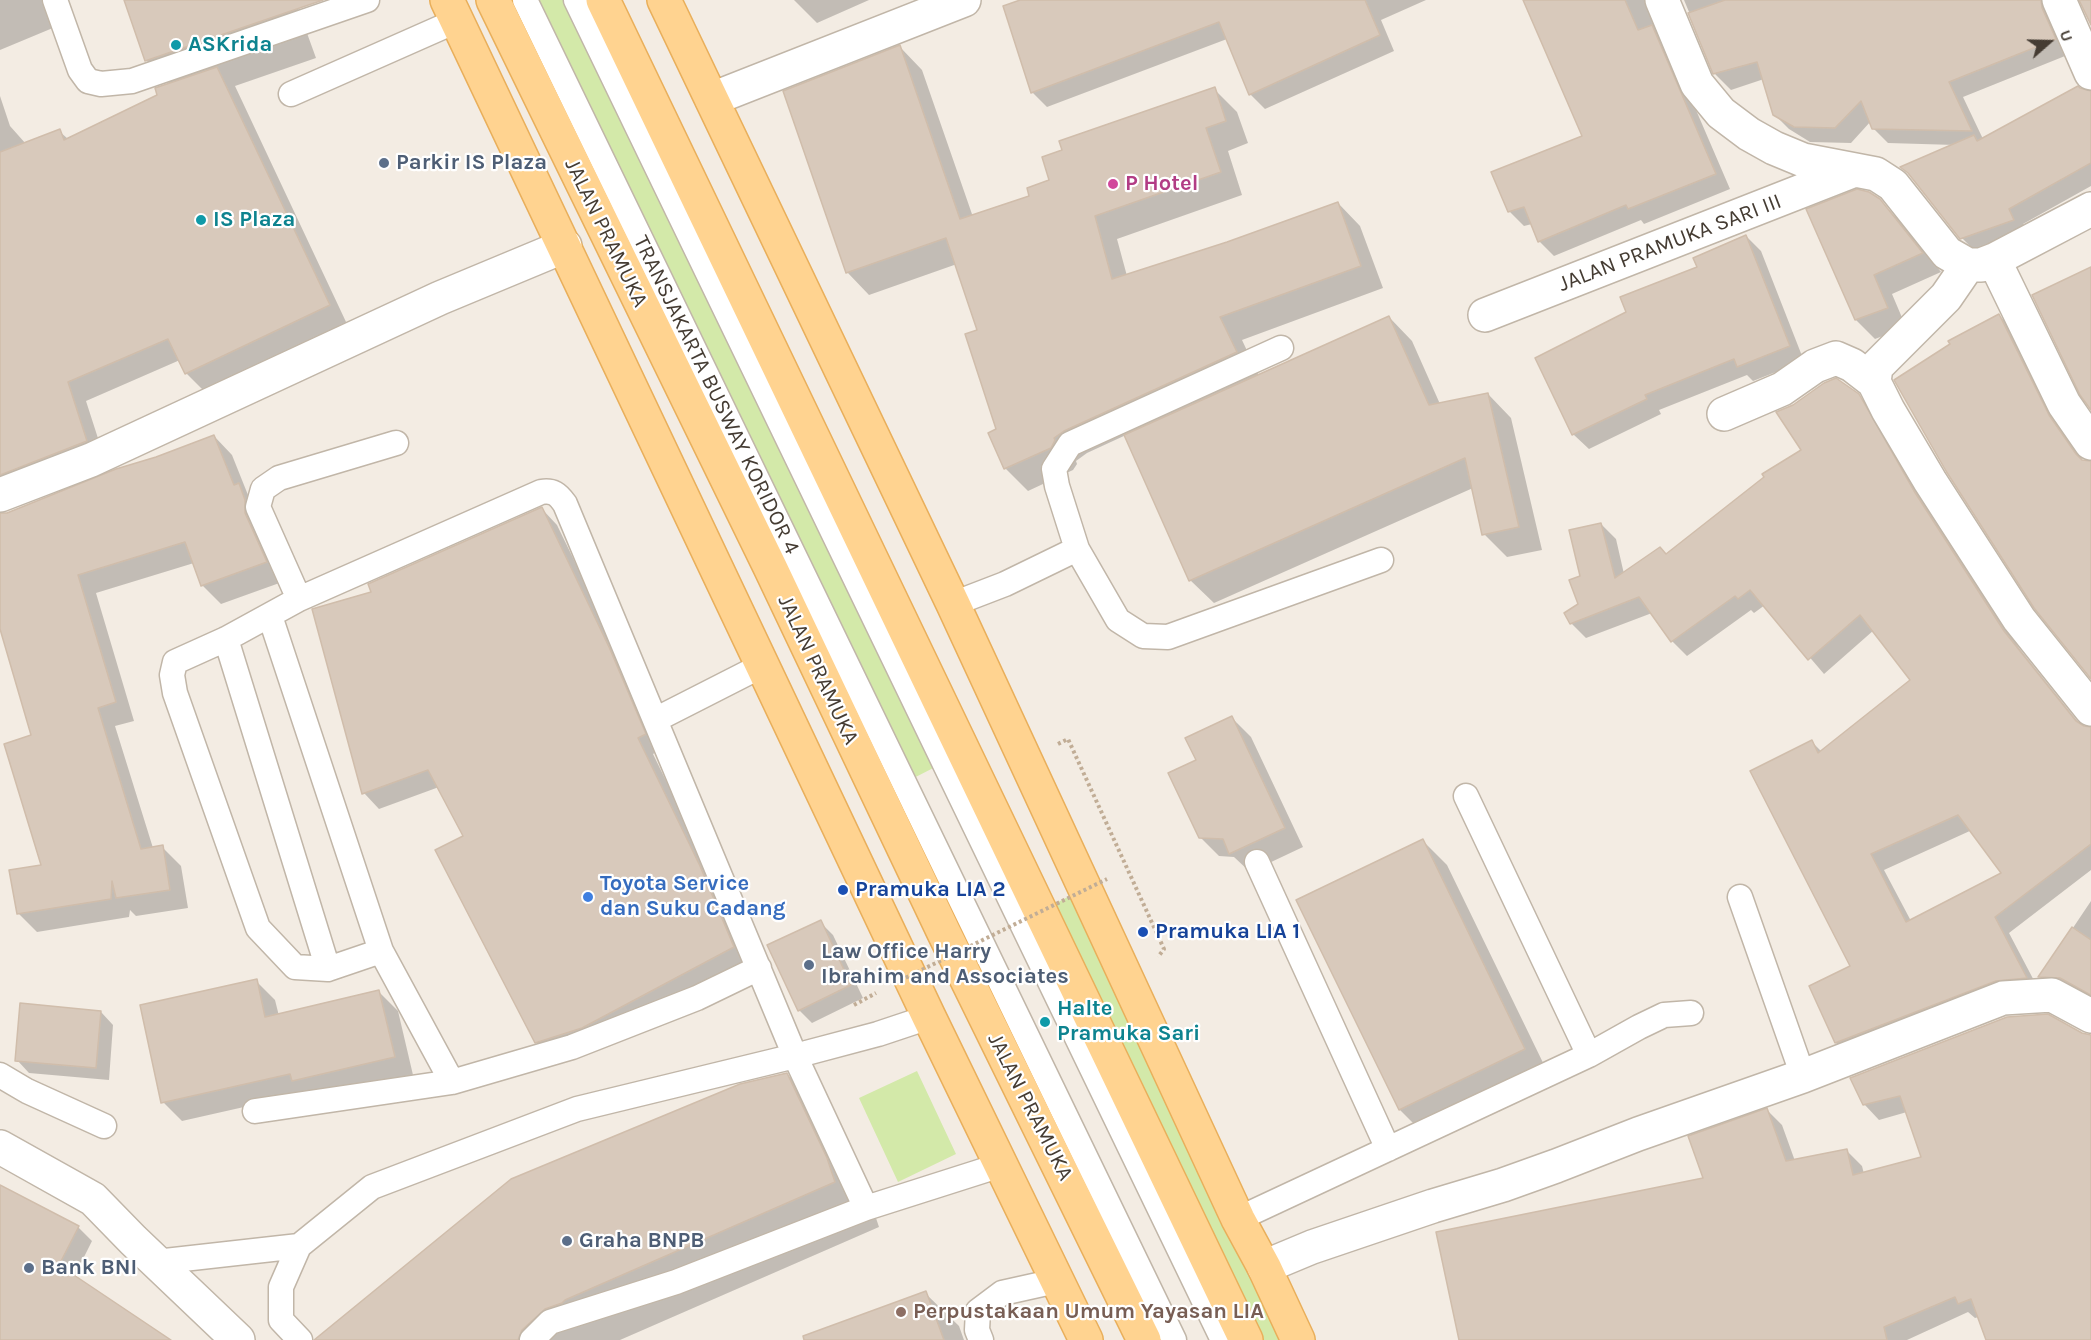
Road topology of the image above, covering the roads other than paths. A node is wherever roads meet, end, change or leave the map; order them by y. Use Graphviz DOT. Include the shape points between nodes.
graph roads {
  1 [pos="55,0"];
  2 [pos="367,0"];
  3 [pos="493,0"];
  4 [pos="525,0"];
  5 [pos="576,0"];
  6 [pos="603,0"];
  7 [pos="664,0"];
  8 [pos="964,0"];
  9 [pos="1662,0"];
  10 [pos="2059,0"];
  11 [pos="323,7"];
  12 [pos="452,10"];
  13 [pos="2091,73"];
  14 [pos="291,94"];
  15 [pos="712,99"];
  16 [pos="1855,170"];
  17 [pos="2091,209"];
  18 [pos="565,246"];
  19 [pos="1981,262"];
  20 [pos="1485,315"];
  21 [pos="1281,348"];
  22 [pos="1874,382"];
  23 [pos="1724,414"];
  24 [pos="396,443"];
  25 [pos="2091,443"];
  26 [pos="0,495"];
  27 [pos="1077,549"];
  28 [pos="1381,560"];
  29 [pos="299,599"];
  30 [pos="953,604"];
  31 [pos="270,616"];
  32 [pos="226,639"];
  33 [pos="763,665"];
  34 [pos="2091,709"];
  35 [pos="655,720"];
  36 [pos="1466,796"];
  37 [pos="1257,862"];
  38 [pos="1740,897"];
  39 [pos="944,933"];
  40 [pos="381,951"];
  41 [pos="897,967"];
  42 [pos="759,968"];
  43 [pos="328,969"];
  44 [pos="1691,1013"];
  45 [pos="2091,1016"];
  46 [pos="929,1017"];
  47 [pos="1589,1055"];
  48 [pos="795,1056"];
  49 [pos="0,1075"];
  50 [pos="1803,1076"];
  51 [pos="452,1082"];
  52 [pos="255,1111"];
  53 [pos="104,1126"];
  54 [pos="0,1147"];
  55 [pos="1388,1149"];
  56 [pos="1001,1165"];
  57 [pos="866,1208"];
  58 [pos="1238,1219"];
  59 [pos="299,1246"];
  60 [pos="156,1262"];
  61 [pos="1264,1267"];
  62 [pos="1056,1281"];
  63 [pos="223,1334"];
  64 [pos="300,1340"];
  65 [pos="532,1340"];
  66 [pos="981,1340"];
  67 [pos="1086,1340"];
  68 [pos="1144,1340"];
  69 [pos="1174,1340"];
  70 [pos="1223,1340"];
  71 [pos="1246,1340"];
  72 [pos="1298,1340"];
  1 -- 11 [label="lane" via="80,70 88,81 101,84 132,81"];
  2 -- 11 [label="lane"];
  3 -- 39 [label="main road, JALAN PRAMUKA"];
  4 -- 69 [label="lane, TRANSJAKARTA BUSWAY KORIDOR 4"];
  5 -- 70 [label="lane, TRANSJAKARTA BUSWAY KORIDOR 4"];
  6 -- 71 [label="main road"];
  7 -- 15 [label="main road"];
  8 -- 15 [label="street"];
  9 -- 16 [label="street" via="1697,84 1721,113 1774,148 1803,160"];
  10 -- 13 [label="street"];
  12 -- 14 [label="lane"];
  12 -- 18 [label="main road, JALAN PRAMUKA"];
  15 -- 30 [label="main road"];
  16 -- 19 [label="street" via="1876,174 1893,185 1947,253"];
  16 -- 20 [label="street, JALAN PRAMUKA SARI III"];
  17 -- 19 [label="street"];
  18 -- 26 [label="street" via="440,298 91,460"];
  18 -- 33 [label="main road, JALAN PRAMUKA"];
  19 -- 22 [label="street" via="1876,367"];
  19 -- 25 [label="street"];
  21 -- 27 [label="lane" via="1070,444 1054,469"];
  22 -- 23 [label="street" via="1852,364 1836,358 1815,366 1782,389"];
  22 -- 34 [label="street" via="1930,481 2019,619"];
  24 -- 29 [label="lane" via="279,478 263,489 258,507"];
  27 -- 28 [label="lane" via="1118,621 1143,636 1168,637"];
  27 -- 30 [label="lane"];
  29 -- 31 [label="lane"];
  29 -- 35 [label="lane" via="541,492 557,494 565,504"];
  30 -- 58 [label="main road"];
  31 -- 32 [label="lane"];
  31 -- 40 [label="lane"];
  32 -- 43 [label="lane"];
  32 -- 43 [label="lane" via="175,662 175,693 258,928 295,967"];
  33 -- 35 [label="lane"];
  33 -- 41 [label="main road, JALAN PRAMUKA"];
  35 -- 42 [label="lane"];
  36 -- 47 [label="lane"];
  37 -- 55 [label="lane"];
  38 -- 50 [label="lane"];
  39 -- 41 [label="main road"];
  39 -- 68 [label="main road, JALAN PRAMUKA"];
  40 -- 43 [label="lane"];
  40 -- 51 [label="lane"];
  41 -- 46 [label="main road, JALAN PRAMUKA"];
  42 -- 48 [label="lane"];
  42 -- 51 [label="lane" via="697,998 572,1047"];
  44 -- 47 [label="lane" via="1664,1015"];
  45 -- 50 [label="street" via="2052,995 2003,998"];
  46 -- 48 [label="lane"];
  46 -- 56 [label="main road, JALAN PRAMUKA"];
  47 -- 55 [label="lane"];
  48 -- 57 [label="lane"];
  48 -- 59 [label="lane" via="577,1109 372,1187"];
  49 -- 53 [label="lane"];
  50 -- 61 [label="street"];
  51 -- 52 [label="lane"];
  54 -- 60 [label="street" via="93,1199"];
  55 -- 58 [label="lane"];
  56 -- 57 [label="lane"];
  56 -- 62 [label="main road, JALAN PRAMUKA"];
  57 -- 65 [label="lane" via="676,1282 550,1322"];
  58 -- 61 [label="main road"];
  59 -- 60 [label="lane"];
  59 -- 64 [label="lane" via="281,1287 281,1320"];
  60 -- 63 [label="street"];
  61 -- 72 [label="main road"];
  62 -- 66 [label="lane" via="1002,1293 978,1311"];
  62 -- 67 [label="main road, JALAN PRAMUKA"];
}
